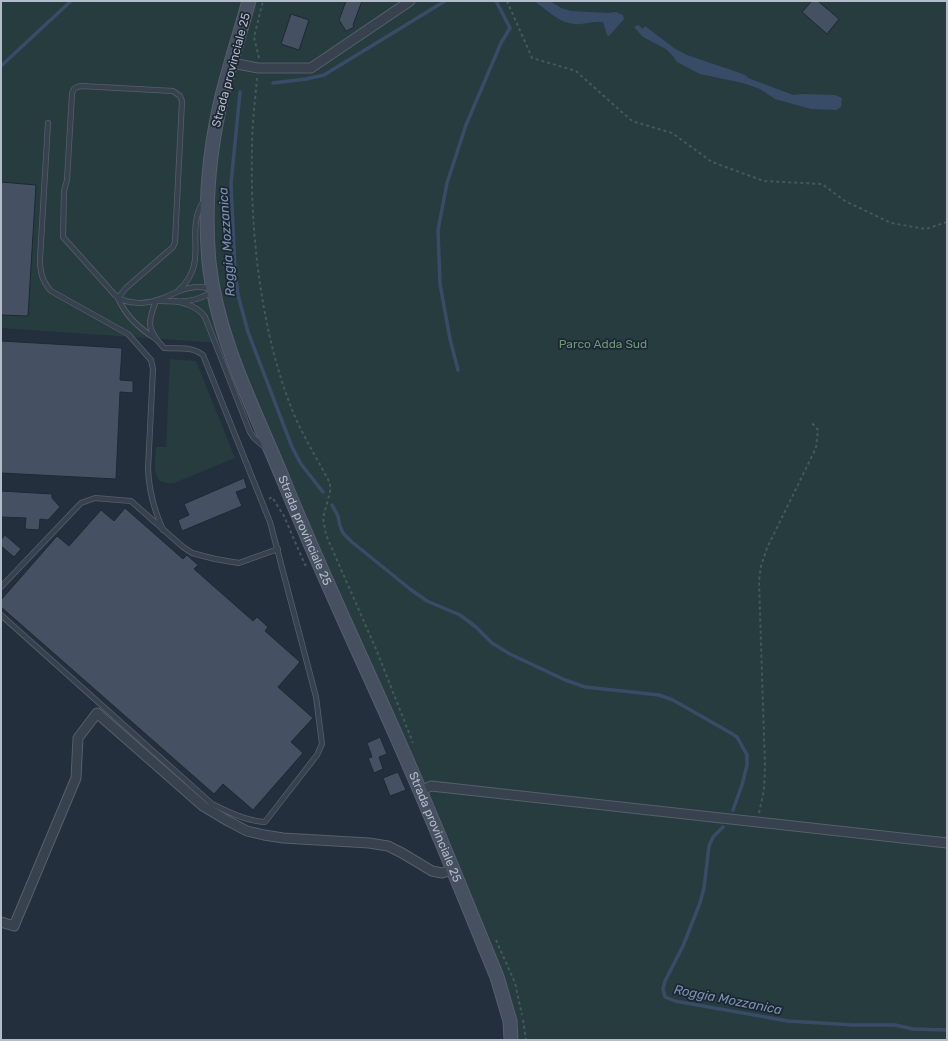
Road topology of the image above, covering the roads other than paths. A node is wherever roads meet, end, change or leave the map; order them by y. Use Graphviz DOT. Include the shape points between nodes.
graph roads {
  1 [pos="249,1"];
  2 [pos="410,1"];
  3 [pos="232,63"];
  4 [pos="48,123"];
  5 [pos="207,195"];
  6 [pos="213,290"];
  7 [pos="177,292"];
  8 [pos="118,298"];
  9 [pos="156,300"];
  10 [pos="176,301"];
  11 [pos="156,340"];
  12 [pos="273,454"];
  13 [pos="163,530"];
  14 [pos="278,550"];
  15 [pos="1,587"];
  16 [pos="1,615"];
  17 [pos="420,791"];
  18 [pos="947,843"];
  19 [pos="453,870"];
  20 [pos="1,922"];
  21 [pos="511,1040"];
  1 -- 3 [label="street, Strada provinciale 25"];
  2 -- 3 [label="street" via="311,68 258,68"];
  3 -- 5 [label="street, Strada provinciale 25" via="218,114"];
  4 -- 13 [label="lane" via="41,275 51,290 128,334 151,360 153,369 148,469 153,506"];
  5 -- 6 [label="street, Strada provinciale 25"];
  5 -- 7 [label="lane" via="196,223 196,256 193,272"];
  6 -- 7 [label="lane" via="190,287"];
  6 -- 10 [label="lane" via="200,298"];
  6 -- 12 [label="street, Strada provinciale 25" via="232,355"];
  7 -- 9 [label="lane"];
  8 -- 8 [label="lane" via="62,235 72,94 73,90 82,86 173,91 182,101 175,242"];
  8 -- 9 [label="lane" via="132,302"];
  8 -- 11 [label="lane" via="122,308 144,332"];
  9 -- 10 [label="lane"];
  9 -- 11 [label="lane" via="149,323"];
  10 -- 12 [label="lane" via="192,306 205,317 250,432"];
  11 -- 14 [label="lane" via="164,348 188,348 198,350 203,355 270,522"];
  12 -- 17 [label="street, Strada provinciale 25"];
  13 -- 14 [label="lane" via="192,553 215,559 239,563"];
  13 -- 15 [label="lane" via="131,501 95,498 81,503"];
  14 -- 16 [label="lane" via="316,698 322,744 318,755 265,822 234,815 212,804"];
  17 -- 18 [label="street" via="431,786"];
  17 -- 19 [label="street, Strada provinciale 25"];
  19 -- 20 [label="street" via="432,871 402,852 373,843 283,838 247,831 203,806 97,714 78,738 76,778 14,926"];
  19 -- 21 [label="street, Strada provinciale 25" via="497,977 510,1021"];
}
